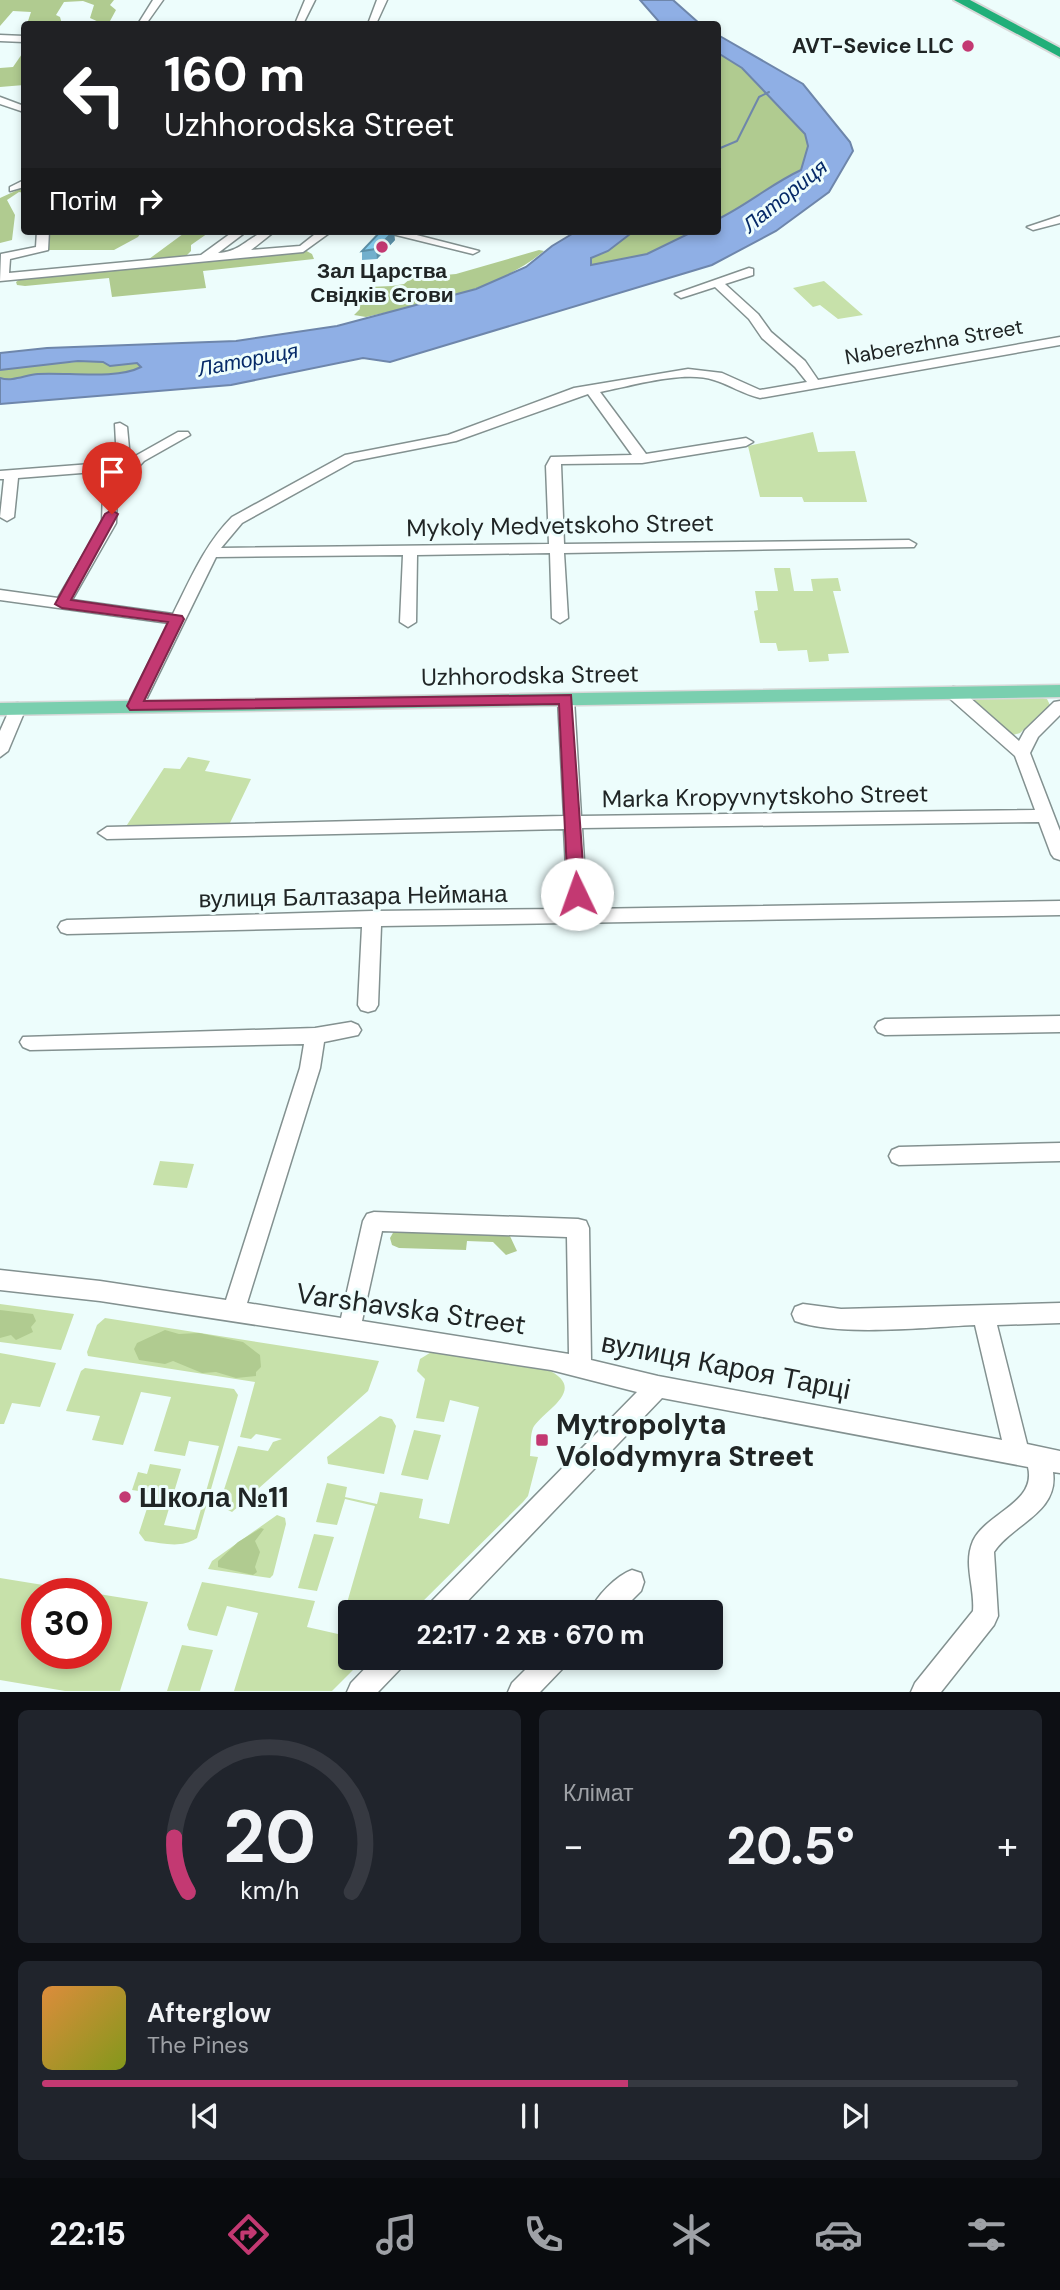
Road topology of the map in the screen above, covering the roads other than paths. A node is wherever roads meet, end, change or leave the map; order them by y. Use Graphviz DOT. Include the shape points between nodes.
graph roads {
  1 [pos="158,0"];
  2 [pos="310,0"];
  3 [pos="382,0"];
  4 [pos="960,0"];
  5 [pos="144,21"];
  6 [pos="300,21"];
  7 [pos="373,21"];
  8 [pos="0,38"];
  9 [pos="21,39"];
  10 [pos="1060,53"];
  11 [pos="5,102"];
  12 [pos="0,109"];
  13 [pos="1060,219"];
  14 [pos="1033,227"];
  15 [pos="43,235"];
  16 [pos="236,235"];
  17 [pos="264,235"];
  18 [pos="321,235"];
  19 [pos="403,235"];
  20 [pos="473,251"];
  21 [pos="237,255"];
  22 [pos="204,258"];
  23 [pos="749,272"];
  24 [pos="1,277"];
  25 [pos="718,283"];
  26 [pos="681,294"];
  27 [pos="1060,341"];
  28 [pos="814,383"];
  29 [pos="591,388"];
  30 [pos="120,427"];
  31 [pos="183,435"];
  32 [pos="746,442"];
  33 [pos="642,459"];
  34 [pos="128,465"];
  35 [pos="6,475"];
  36 [pos="6,517"];
  37 [pos="909,544"];
  38 [pos="555,548"];
  39 [pos="410,550"];
  40 [pos="211,553"];
  41 [pos="0,595"];
  42 [pos="62,604"];
  43 [pos="560,618"];
  44 [pos="177,619"];
  45 [pos="408,622"];
  46 [pos="1060,691"];
  47 [pos="953,692"];
  48 [pos="566,699"];
  49 [pos="135,706"];
  50 [pos="1060,706"];
  51 [pos="9,708"];
  52 [pos="0,751"];
  53 [pos="1022,752"];
  54 [pos="1046,816"];
  55 [pos="573,823"];
  56 [pos="107,833"];
  57 [pos="1060,854"];
  58 [pos="1060,908"];
  59 [pos="372,918"];
  60 [pos="578,918"];
  61 [pos="67,927"];
  62 [pos="368,1005"];
  63 [pos="1060,1024"];
  64 [pos="885,1027"];
  65 [pos="351,1030"];
  66 [pos="315,1036"];
  67 [pos="30,1042"];
  68 [pos="1060,1152"];
  69 [pos="899,1156"];
  70 [pos="0,1280"];
  71 [pos="233,1313"];
  72 [pos="1060,1313"];
  73 [pos="803,1314"];
  74 [pos="984,1315"];
  75 [pos="349,1330"];
  76 [pos="580,1367"];
  77 [pos="658,1387"];
  78 [pos="1038,1458"];
  79 [pos="632,1582"];
  80 [pos="451,1600"];
  81 [pos="614,1600"];
  82 [pos="381,1670"];
  83 [pos="543,1670"];
  84 [pos="360,1692"];
  85 [pos="521,1692"];
  86 [pos="924,1692"];
  1 -- 5 [label="street"];
  2 -- 6 [label="street"];
  3 -- 7 [label="street"];
  4 -- 10 [label="highway"];
  8 -- 9 [label="street"];
  11 -- 12 [label="street"];
  13 -- 14 [label="street"];
  15 -- 24 [label="street" via="42,250 5,256"];
  16 -- 22 [label="street"];
  17 -- 21 [label="street"];
  18 -- 21 [label="street" via="303,249"];
  19 -- 20 [label="street"];
  21 -- 22 [label="street"];
  22 -- 24 [label="street"];
  23 -- 25 [label="street"];
  25 -- 26 [label="street"];
  25 -- 28 [label="street, Naberezhna Street"];
  27 -- 28 [label="street, Naberezhna Street"];
  28 -- 29 [label="street, Naberezhna Street" via="760,394 717,376 688,373"];
  29 -- 33 [label="street"];
  29 -- 40 [label="street, Naberezhna Street" via="451,438 350,458 237,520"];
  30 -- 34 [label="street"];
  31 -- 34 [label="street"];
  32 -- 33 [label="street"];
  33 -- 38 [label="street" via="556,460"];
  34 -- 35 [label="street"];
  34 -- 42 [label="street" via="110,489 109,523"];
  35 -- 36 [label="street"];
  37 -- 38 [label="street, Mykoly Medvetskoho Street"];
  38 -- 39 [label="street, Mykoly Medvetskoho Street"];
  38 -- 43 [label="street"];
  39 -- 40 [label="street, Mykoly Medvetskoho Street"];
  39 -- 45 [label="street"];
  40 -- 44 [label="street, Naberezhna Street"];
  41 -- 42 [label="street"];
  42 -- 44 [label="street"];
  44 -- 49 [label="street, Naberezhna Street"];
  46 -- 47 [label="main road, Uzhhorodska Street"];
  47 -- 48 [label="main road, Uzhhorodska Street"];
  47 -- 53 [label="street"];
  48 -- 49 [label="main road, Uzhhorodska Street"];
  48 -- 55 [label="street"];
  49 -- 51 [label="main road, Uzhhorodska Street"];
  50 -- 53 [label="street" via="1031,734"];
  51 -- 52 [label="street"];
  53 -- 54 [label="street"];
  54 -- 55 [label="street, Marka Kropyvnytskoho Street"];
  54 -- 57 [label="street"];
  55 -- 56 [label="street, Marka Kropyvnytskoho Street"];
  55 -- 60 [label="street"];
  58 -- 60 [label="street, вулиця Балтазара Неймана"];
  59 -- 60 [label="street, вулиця Балтазара Неймана"];
  59 -- 61 [label="street, вулиця Балтазара Неймана"];
  59 -- 62 [label="street"];
  63 -- 64 [label="street"];
  65 -- 66 [label="street"];
  66 -- 67 [label="street"];
  66 -- 71 [label="street" via="310,1068"];
  68 -- 69 [label="street"];
  70 -- 71 [label="street, Varshavska Street"];
  71 -- 75 [label="street, Varshavska Street"];
  72 -- 74 [label="street"];
  73 -- 74 [label="street" via="841,1319"];
  74 -- 78 [label="street"];
  75 -- 76 [label="street, Varshavska Street"];
  75 -- 76 [label="street, вулиця Кароя Тарці" via="374,1221 578,1228"];
  76 -- 77 [label="street, вулиця Кароя Тарці"];
  77 -- 78 [label="street, вулиця Кароя Тарці"];
  77 -- 80 [label="street"];
  78 -- 86 [label="street" via="1042,1479 1038,1493 989,1535 982,1550 988,1602 985,1616"];
  79 -- 81 [label="street"];
  82 -- 84 [label="street"];
  83 -- 85 [label="street"];
}
